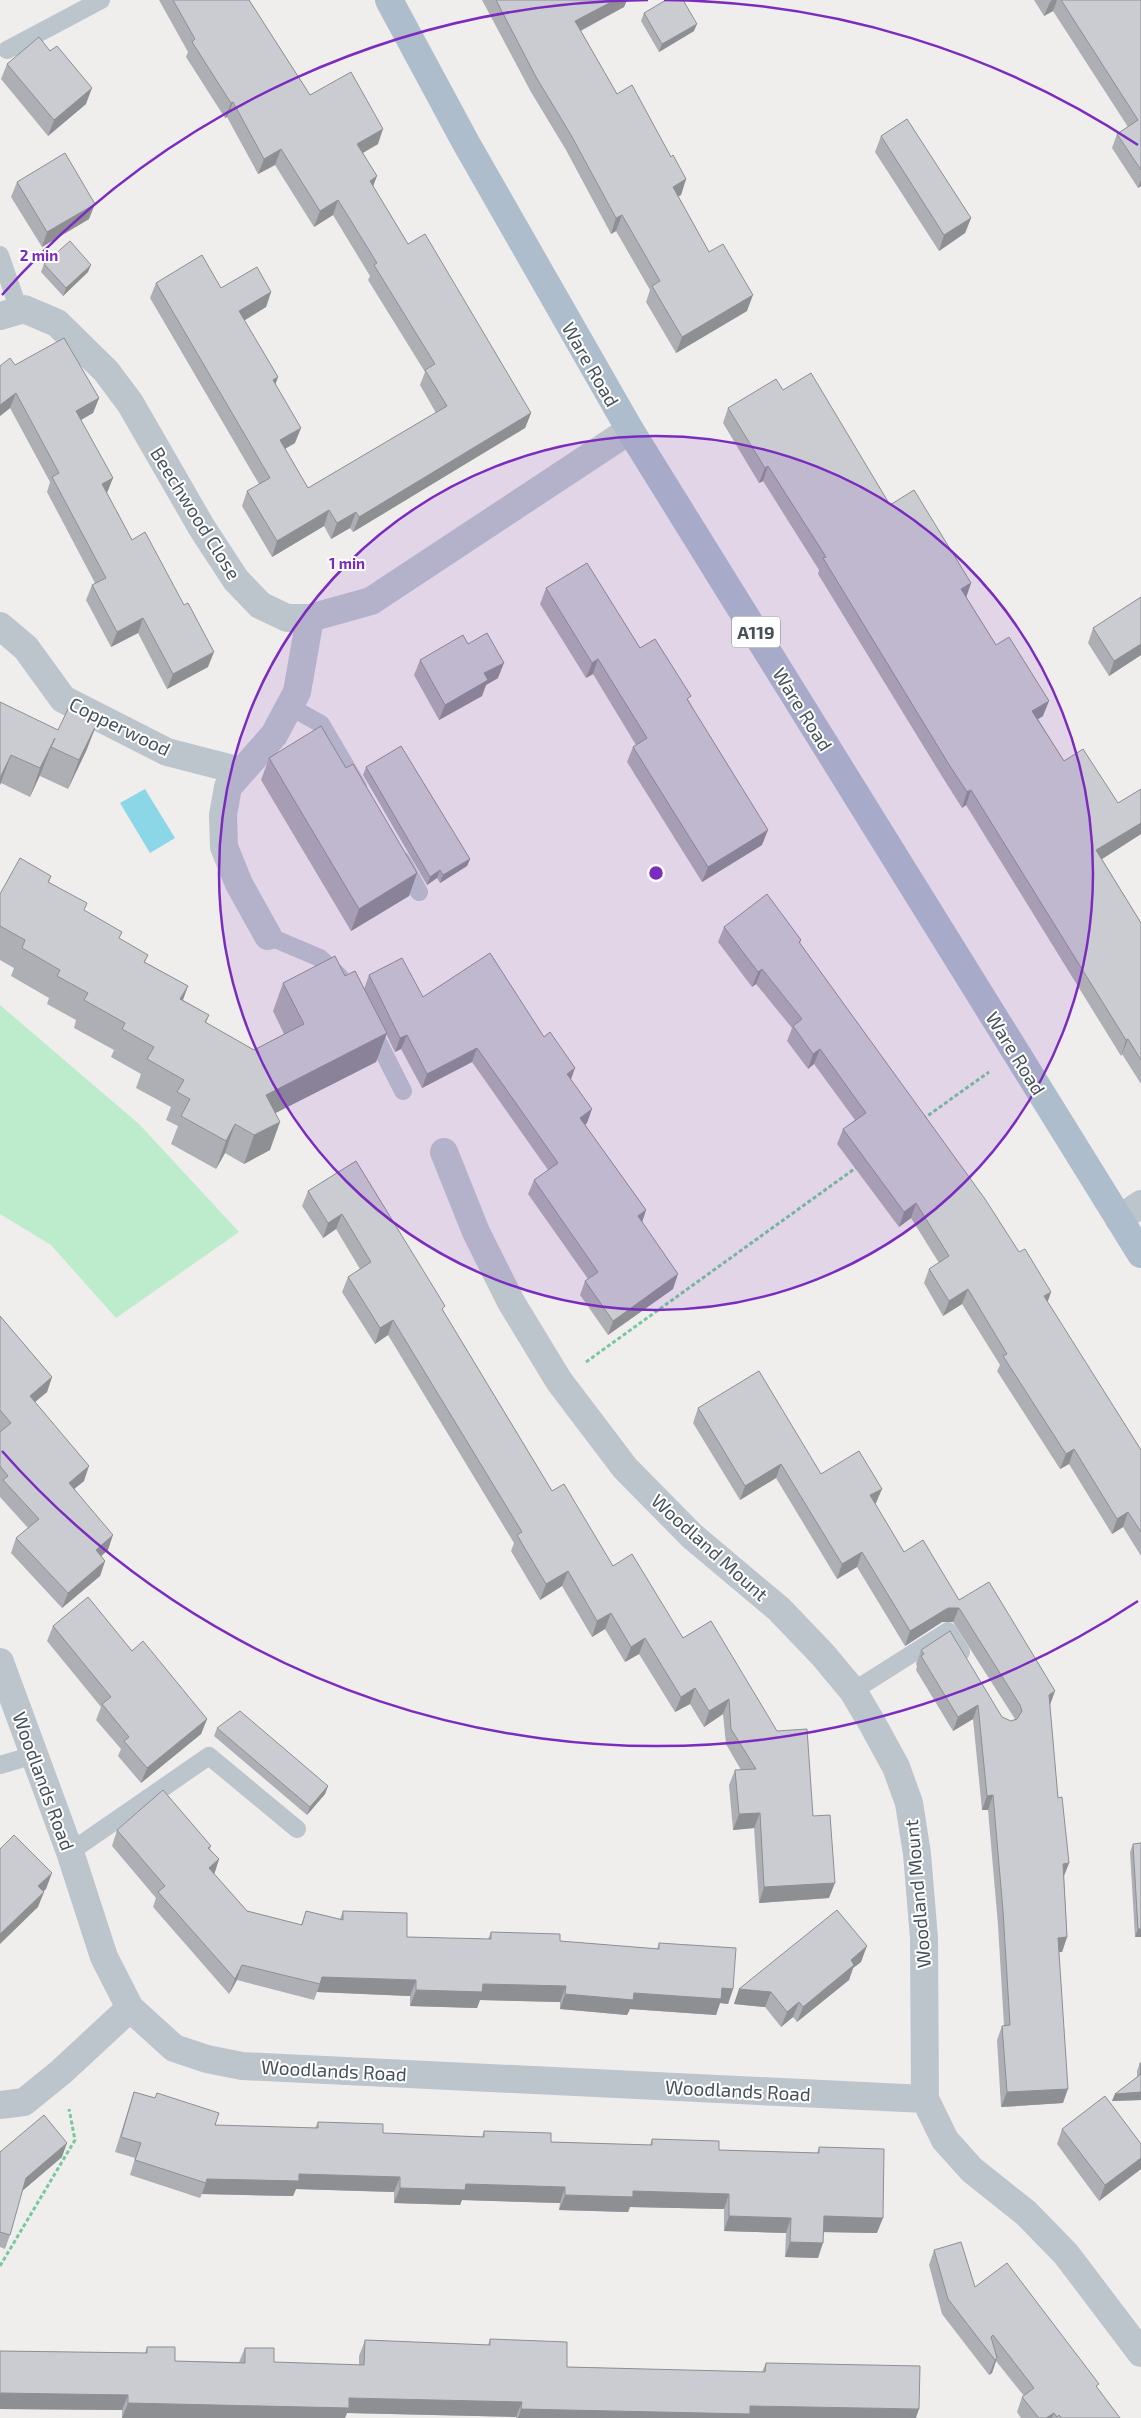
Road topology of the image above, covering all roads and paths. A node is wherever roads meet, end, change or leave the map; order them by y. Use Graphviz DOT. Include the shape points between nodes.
graph roads {
  1 [pos="101,0"];
  2 [pos="389,0"];
  3 [pos="7,50"];
  4 [pos="0,255"];
  5 [pos="10,313"];
  6 [pos="630,430"];
  7 [pos="310,618"];
  8 [pos="0,626"];
  9 [pos="289,706"];
  10 [pos="241,771"];
  11 [pos="365,799"];
  12 [pos="395,850"];
  13 [pos="420,892"];
  14 [pos="268,936"];
  15 [pos="350,986"];
  16 [pos="364,1013"];
  17 [pos="984,1076"];
  18 [pos="403,1091"];
  19 [pos="915,1125"];
  20 [pos="444,1152"];
  21 [pos="859,1166"];
  22 [pos="1130,1212"];
  23 [pos="1141,1254"];
  24 [pos="583,1364"];
  25 [pos="0,1662"];
  26 [pos="969,1665"];
  27 [pos="853,1691"];
  28 [pos="34,1754"];
  29 [pos="0,1765"];
  30 [pos="297,1829"];
  31 [pos="70,1852"];
  32 [pos="130,2008"];
  33 [pos="61,2072"];
  34 [pos="925,2099"];
  35 [pos="0,2105"];
  36 [pos="0,2266"];
  37 [pos="1141,2353"];
  1 -- 3 [label="lane"];
  2 -- 6 [label="main road, Ware Road / A119" via="466,144"];
  4 -- 5 [label="lane"];
  5 -- 7 [label="street, Beechwood Close" via="24,309 57,323 106,371 130,403 236,580 260,605 287,618"];
  6 -- 7 [label="street, Beechwood Close" via="371,601"];
  6 -- 22 [label="main road, Ware Road / A119"];
  7 -- 9 [label="street" via="297,692"];
  8 -- 10 [label="street, Copperwood" via="26,648 63,700 167,752"];
  9 -- 10 [label="street" via="274,735"];
  9 -- 11 [label="lane" via="321,724"];
  10 -- 14 [label="street" via="228,787 223,815 224,847 239,884"];
  12 -- 13 [label="lane"];
  14 -- 15 [label="lane" via="320,958"];
  16 -- 18 [label="lane"];
  17 -- 19 [label="path"];
  20 -- 27 [label="street, Woodland Mount" via="476,1232 511,1302 559,1381 619,1460 692,1536 779,1609"];
  21 -- 24 [label="path"];
  22 -- 23 [label="main road, Ware Road / A119"];
  25 -- 28 [label="street, Woodlands Road"];
  26 -- 27 [label="lane" via="948,1631"];
  27 -- 34 [label="street, Woodland Mount" via="896,1767 909,1803 924,1938"];
  28 -- 29 [label="lane"];
  28 -- 31 [label="street, Woodlands Road"];
  30 -- 31 [label="lane" via="209,1756"];
  31 -- 32 [label="street, Woodlands Road" via="104,1957"];
  32 -- 33 [label="street"];
  32 -- 34 [label="street, Woodlands Road" via="174,2048 242,2066"];
  33 -- 35 [label="street" via="24,2102"];
  33 -- 36 [label="path" via="75,2140"];
  34 -- 37 [label="street, Woodland Mount" via="945,2140 972,2170 1026,2213 1066,2254"];
}
